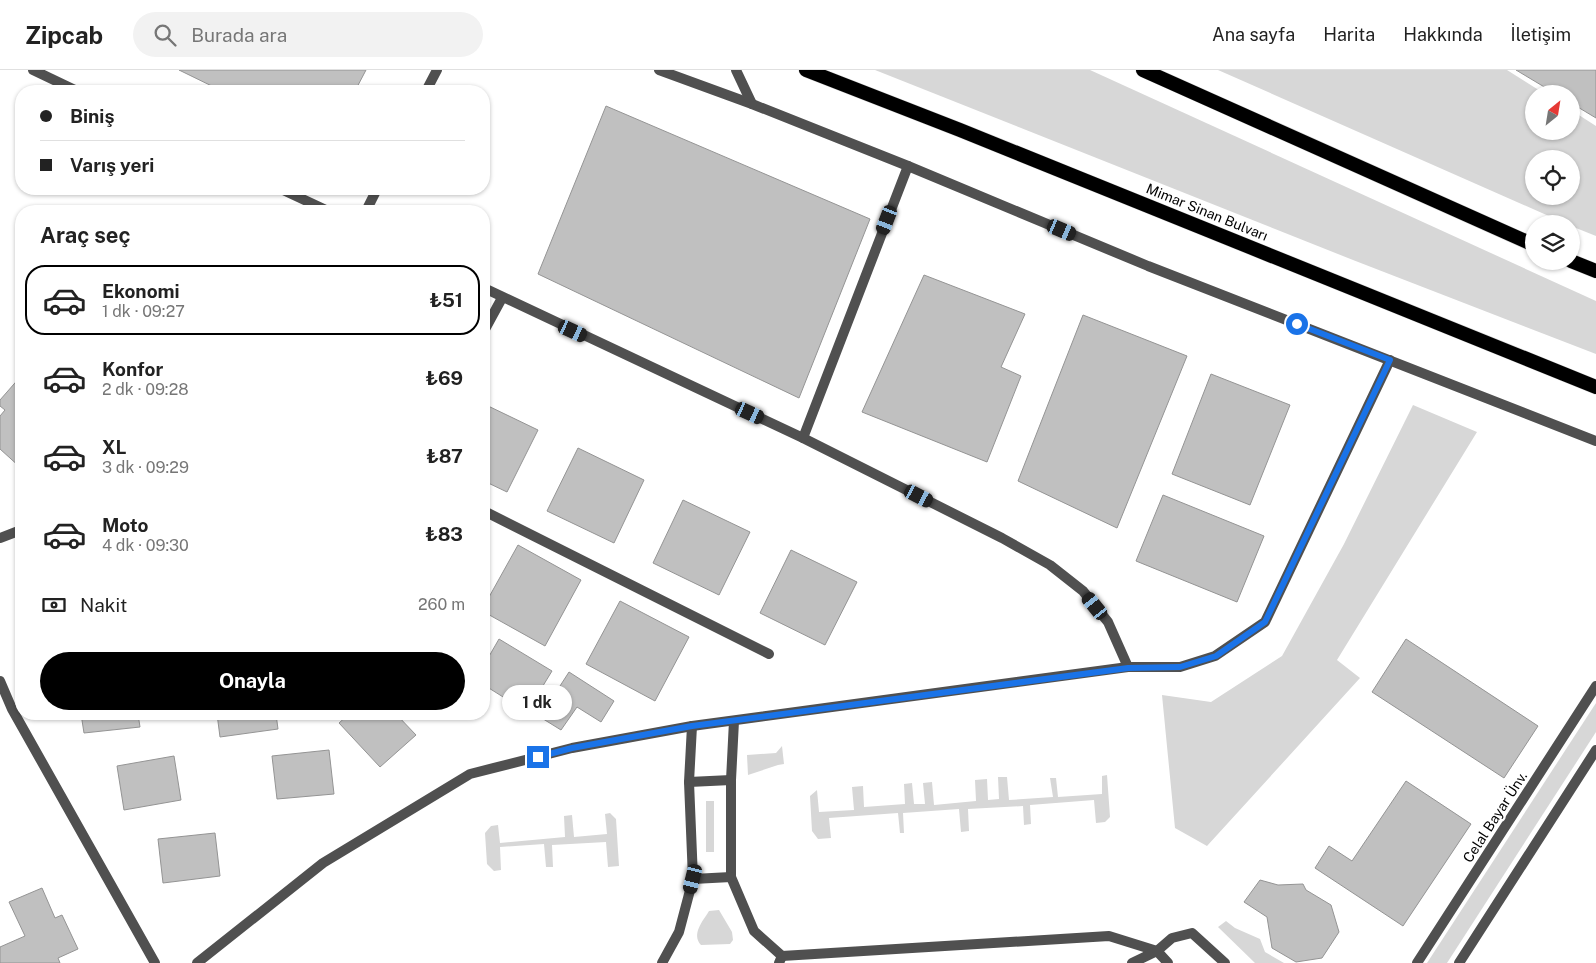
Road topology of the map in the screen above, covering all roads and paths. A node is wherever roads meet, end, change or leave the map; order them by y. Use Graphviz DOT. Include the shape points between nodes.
graph roads {
  1 [pos="33,70"];
  2 [pos="437,70"];
  3 [pos="659,70"];
  4 [pos="736,70"];
  5 [pos="806,70"];
  6 [pos="1143,70"];
  7 [pos="65,85"];
  8 [pos="429,85"];
  9 [pos="752,104"];
  10 [pos="908,166"];
  11 [pos="294,195"];
  12 [pos="315,205"];
  13 [pos="1525,241"];
  14 [pos="1580,265"];
  15 [pos="1596,271"];
  16 [pos="490,291"];
  17 [pos="502,298"];
  18 [pos="490,321"];
  19 [pos="1390,360"];
  20 [pos="1596,387"];
  21 [pos="803,438"];
  22 [pos="1596,441"];
  23 [pos="490,514"];
  24 [pos="15,532"];
  25 [pos="0,538"];
  26 [pos="768,654"];
  27 [pos="1128,668"];
  28 [pos="0,680"];
  29 [pos="1596,686"];
  30 [pos="15,713"];
  31 [pos="19,720"];
  32 [pos="734,721"];
  33 [pos="692,726"];
  34 [pos="1596,750"];
  35 [pos="731,780"];
  36 [pos="689,782"];
  37 [pos="731,877"];
  38 [pos="693,879"];
  39 [pos="1157,952"];
  40 [pos="781,959"];
  41 [pos="155,963"];
  42 [pos="197,963"];
  43 [pos="662,963"];
  44 [pos="1132,963"];
  45 [pos="1141,963"];
  46 [pos="1168,963"];
  47 [pos="1226,963"];
  48 [pos="1417,963"];
  49 [pos="1459,963"];
  1 -- 7 [label="street"];
  2 -- 8 [label="street"];
  3 -- 9 [label="street"];
  4 -- 9 [label="street"];
  5 -- 20 [label="highway, Mimar Sinan Bulvarı"];
  6 -- 13 [label="highway"];
  9 -- 10 [label="street"];
  10 -- 19 [label="street" via="1139,263"];
  10 -- 21 [label="street"];
  11 -- 12 [label="street"];
  14 -- 15 [label="highway"];
  16 -- 17 [label="street"];
  17 -- 18 [label="street"];
  17 -- 21 [label="street"];
  19 -- 22 [label="street"];
  19 -- 27 [label="street" via="1265,622 1216,656 1180,667"];
  21 -- 27 [label="street" via="1050,565 1083,591 1108,622"];
  23 -- 26 [label="street"];
  24 -- 25 [label="street"];
  27 -- 32 [label="street"];
  28 -- 30 [label="street"];
  29 -- 48 [label="street, Celal Bayar Ünv."];
  31 -- 41 [label="street"];
  32 -- 33 [label="street"];
  32 -- 35 [label="street"];
  33 -- 36 [label="street"];
  33 -- 42 [label="street" via="572,748 470,774 323,863"];
  34 -- 49 [label="street"];
  35 -- 36 [label="street"];
  35 -- 37 [label="street"];
  36 -- 38 [label="street"];
  37 -- 38 [label="street"];
  37 -- 40 [label="street" via="754,930"];
  38 -- 43 [label="street" via="679,932"];
  39 -- 40 [label="street" via="1109,936"];
  39 -- 44 [label="street"];
  39 -- 45 [label="street"];
  39 -- 46 [label="street"];
  39 -- 47 [label="street" via="1172,938 1192,933"];
}
